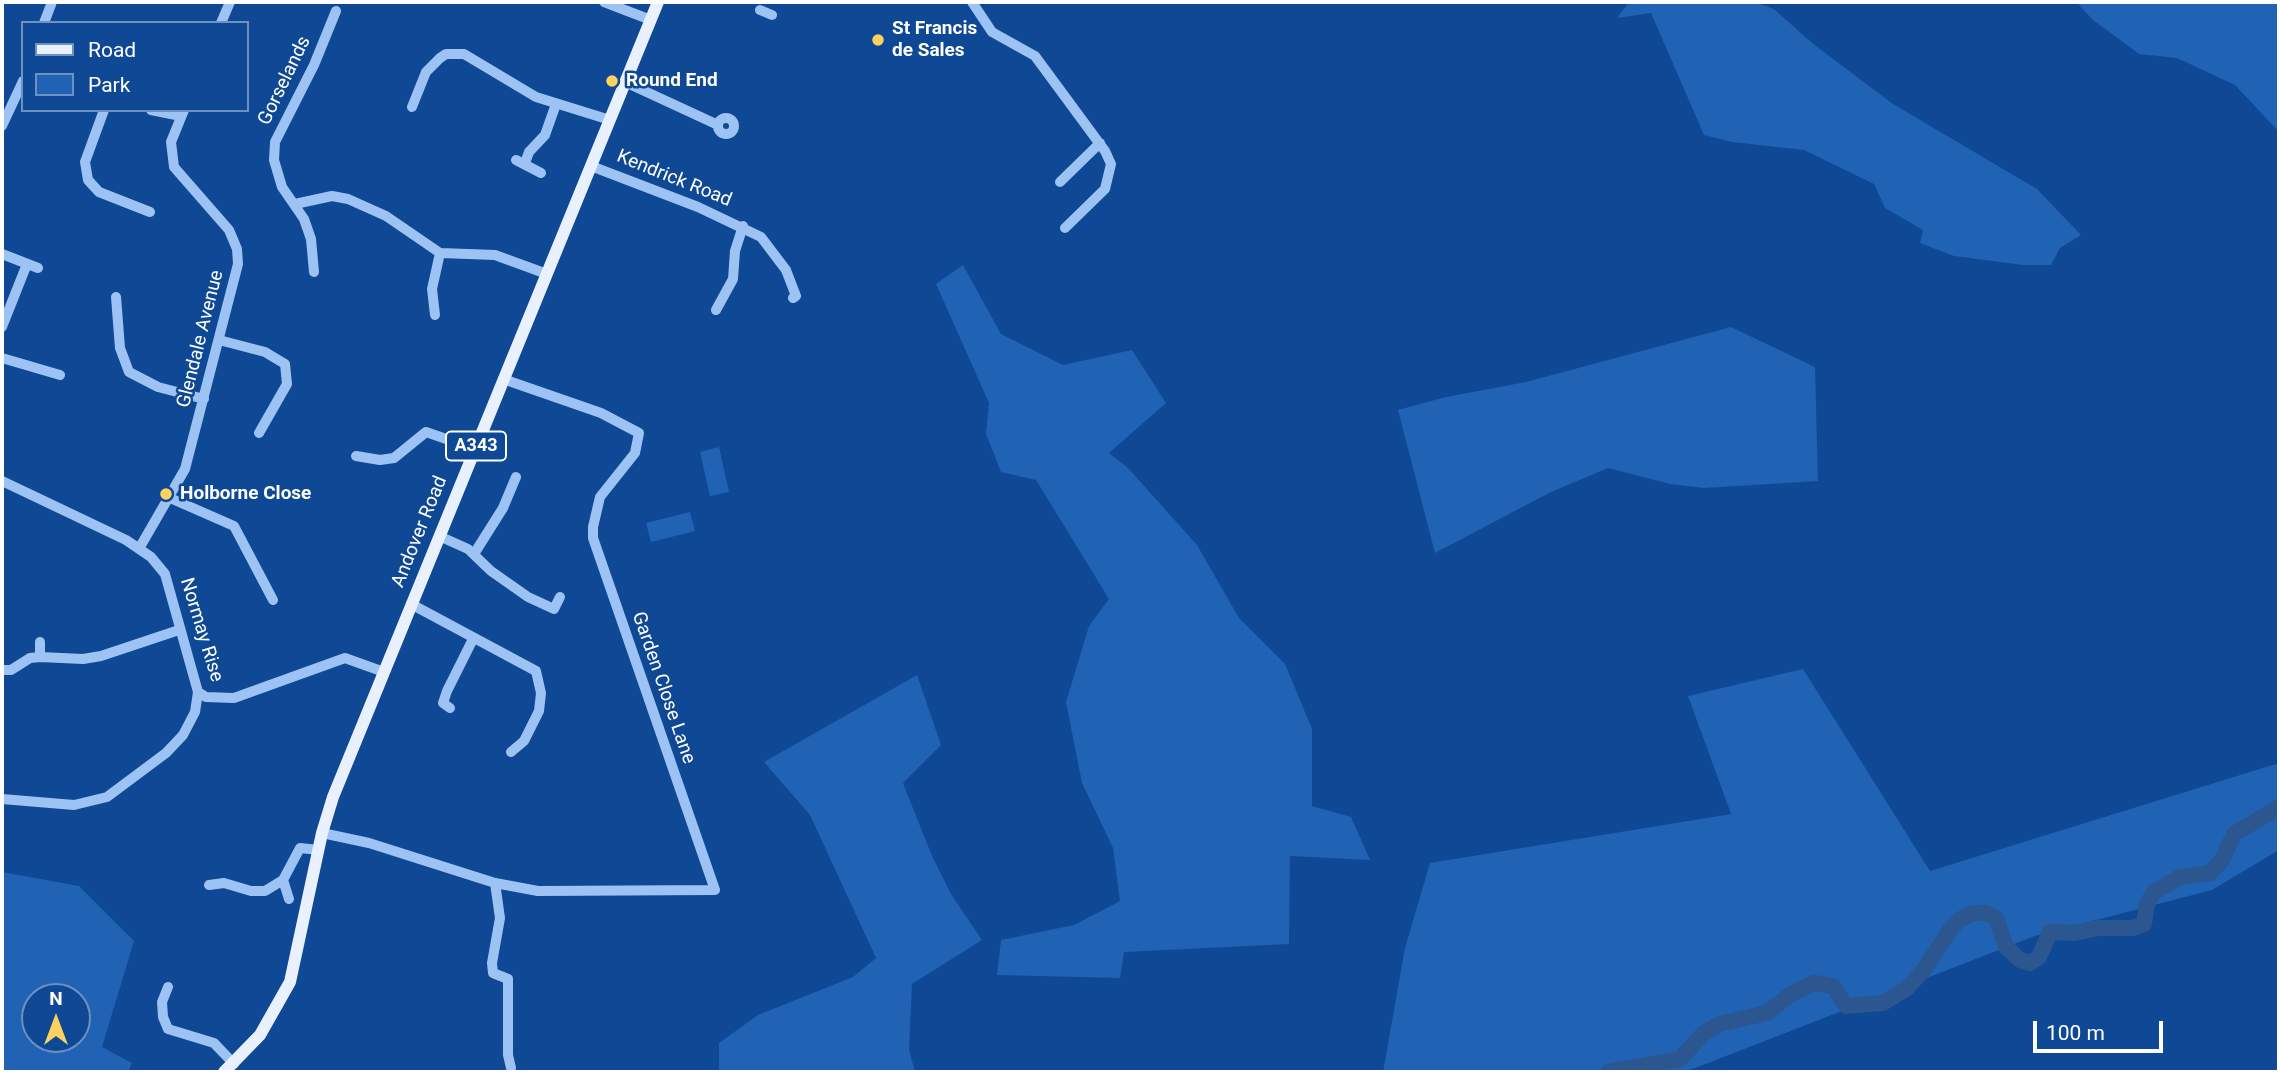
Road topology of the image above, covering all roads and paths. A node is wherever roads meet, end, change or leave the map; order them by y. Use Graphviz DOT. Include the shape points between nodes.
graph roads {
  1 [pos="52,2"];
  2 [pos="230,2"];
  3 [pos="604,2"];
  4 [pos="659,2"];
  5 [pos="972,2"];
  6 [pos="336,11"];
  7 [pos="651,20"];
  8 [pos="45,21"];
  9 [pos="222,21"];
  10 [pos="440,43"];
  11 [pos="446,54"];
  12 [pos="625,82"];
  13 [pos="21,85"];
  14 [pos="556,104"];
  15 [pos="412,107"];
  16 [pos="103,112"];
  17 [pos="182,113"];
  18 [pos="610,120"];
  19 [pos="718,125"];
  20 [pos="2,126"];
  21 [pos="1100,143"];
  22 [pos="591,166"];
  23 [pos="541,173"];
  24 [pos="1060,182"];
  25 [pos="295,204"];
  26 [pos="146,206"];
  27 [pos="743,226"];
  28 [pos="1065,228"];
  29 [pos="440,253"];
  30 [pos="2,254"];
  31 [pos="313,272"];
  32 [pos="547,274"];
  33 [pos="116,298"];
  34 [pos="793,298"];
  35 [pos="716,310"];
  36 [pos="436,315"];
  37 [pos="2,327"];
  38 [pos="219,340"];
  39 [pos="2,358"];
  40 [pos="60,375"];
  41 [pos="503,379"];
  42 [pos="204,399"];
  43 [pos="259,426"];
  44 [pos="475,449"];
  45 [pos="355,456"];
  46 [pos="516,477"];
  47 [pos="2,481"];
  48 [pos="170,498"];
  49 [pos="439,536"];
  50 [pos="140,547"];
  51 [pos="474,554"];
  52 [pos="560,597"];
  53 [pos="273,600"];
  54 [pos="411,604"];
  55 [pos="179,630"];
  56 [pos="472,639"];
  57 [pos="40,642"];
  58 [pos="40,657"];
  59 [pos="2,670"];
  60 [pos="384,672"];
  61 [pos="198,692"];
  62 [pos="450,708"];
  63 [pos="510,752"];
  64 [pos="2,799"];
  65 [pos="322,833"];
  66 [pos="319,850"];
  67 [pos="283,880"];
  68 [pos="495,883"];
  69 [pos="213,890"];
  70 [pos="289,899"];
  71 [pos="493,973"];
  72 [pos="481,974"];
  73 [pos="168,987"];
  74 [pos="229,1068"];
  75 [pos="511,1068"];
  1 -- 8 [label="street"];
  2 -- 9 [label="street"];
  3 -- 7 [label="street"];
  4 -- 7 [label="main road, Andover Road / A343"];
  5 -- 21 [label="street" via="992,32 1040,61"];
  6 -- 25 [label="street, Gorselands" via="275,142 274,160 282,187"];
  7 -- 12 [label="main road, Andover Road / A343"];
  10 -- 11 [label="street"];
  11 -- 14 [label="street" via="464,54 515,86"];
  11 -- 15 [label="street" via="426,72"];
  12 -- 18 [label="main road, Andover Road / A343"];
  12 -- 19 [label="street"];
  13 -- 20 [label="street"];
  14 -- 18 [label="street"];
  14 -- 23 [label="street" via="545,135 520,162"];
  16 -- 26 [label="street" via="85,162 88,180 99,192"];
  17 -- 38 [label="street, Glendale Avenue" via="171,142 174,167 229,230 238,256"];
  18 -- 22 [label="main road, Andover Road / A343"];
  21 -- 24 [label="street"];
  21 -- 28 [label="street" via="1111,164 1105,189"];
  22 -- 27 [label="street, Kendrick Road"];
  22 -- 32 [label="main road, Andover Road / A343"];
  25 -- 29 [label="street" via="332,196 348,199 386,216"];
  25 -- 31 [label="street, Gorselands" via="311,239"];
  27 -- 34 [label="street, Kendrick Road" via="761,237 775,254 796,296"];
  27 -- 35 [label="street, Kendrick Road" via="733,279"];
  29 -- 32 [label="street" via="495,255"];
  29 -- 36 [label="street" via="432,289"];
  30 -- 37 [label="street" via="33,266"];
  32 -- 41 [label="main road, Andover Road / A343"];
  33 -- 42 [label="street" via="120,348 129,372 158,387"];
  38 -- 42 [label="street, Glendale Avenue"];
  38 -- 43 [label="street" via="265,352 285,364 286,384"];
  39 -- 40 [label="street"];
  41 -- 44 [label="main road, Andover Road / A343"];
  41 -- 68 [label="street, Garden Close Lane" via="601,413 639,433 635,453 600,496 593,538 715,890 537,891"];
  42 -- 48 [label="street, Glendale Avenue" via="185,469"];
  44 -- 45 [label="street" via="423,428 394,458"];
  44 -- 49 [label="main road, Andover Road / A343"];
  46 -- 51 [label="street"];
  47 -- 50 [label="street, Normay Rise"];
  48 -- 50 [label="street, Glendale Avenue"];
  48 -- 53 [label="street" via="234,526"];
  49 -- 51 [label="street"];
  49 -- 54 [label="main road, Andover Road / A343"];
  50 -- 55 [label="street, Normay Rise" via="165,574"];
  51 -- 52 [label="street" via="528,597 554,609"];
  54 -- 56 [label="street"];
  54 -- 60 [label="main road, Andover Road / A343"];
  55 -- 58 [label="street" via="101,656"];
  55 -- 61 [label="street, Normay Rise"];
  56 -- 62 [label="street" via="443,703"];
  56 -- 63 [label="street" via="536,671 539,711 524,741"];
  57 -- 58 [label="street"];
  58 -- 59 [label="street"];
  60 -- 61 [label="street, Normay Rise" via="345,658 234,698 215,700"];
  60 -- 65 [label="main road, Andover Road / A343"];
  61 -- 64 [label="street" via="195,712 183,735 107,797 74,805"];
  65 -- 66 [label="main road, Andover Road / A343"];
  65 -- 68 [label="street, Garden Close Lane"];
  66 -- 67 [label="street" via="300,848"];
  66 -- 74 [label="main road, Andover Road / A343" via="290,982 272,1018"];
  67 -- 69 [label="street" via="265,891 224,883"];
  67 -- 70 [label="street"];
  68 -- 71 [label="street" via="500,918"];
  71 -- 72 [label="street"];
  71 -- 75 [label="street" via="508,979"];
  73 -- 74 [label="street" via="162,1002 170,1035 214,1044"];
}
